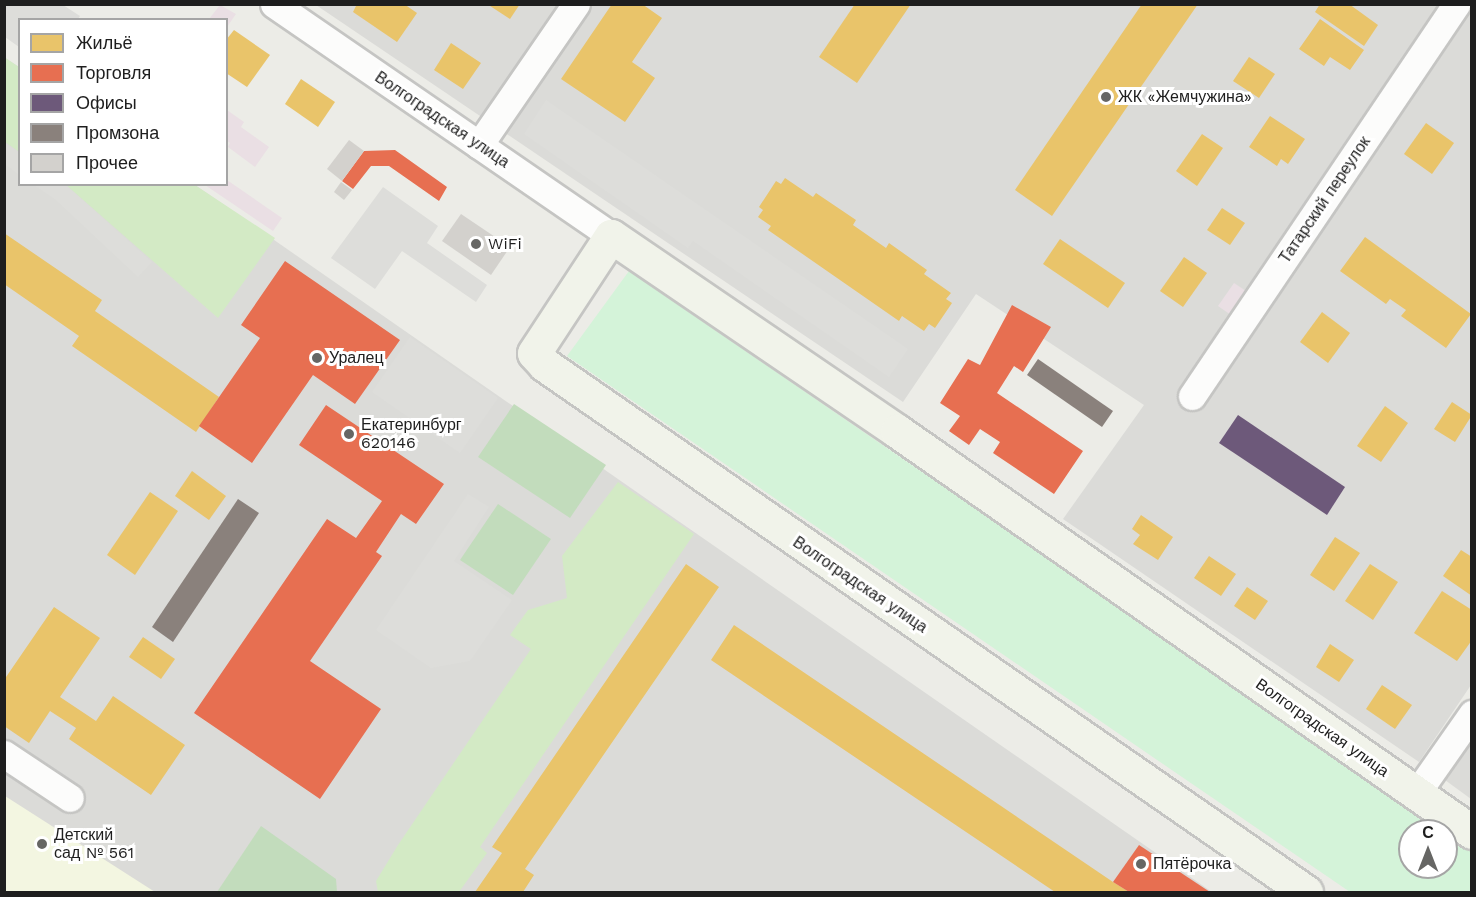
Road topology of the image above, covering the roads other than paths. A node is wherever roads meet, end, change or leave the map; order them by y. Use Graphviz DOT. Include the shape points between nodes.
graph roads {
  1 [pos="274,4"];
  2 [pos="576,4"];
  3 [pos="1456,4"];
  4 [pos="479,145"];
  5 [pos="611,236"];
  6 [pos="1192,396"];
  7 [pos="1472,714"];
  8 [pos="4,754"];
  9 [pos="1416,794"];
  10 [pos="70,798"];
  11 [pos="1472,832"];
  12 [pos="1306,892"];
  1 -- 4 [label="street, Волгоградская улица"];
  2 -- 4 [label="street"];
  3 -- 6 [label="street, Татарский переулок"];
  4 -- 5 [label="street, Волгоградская улица"];
  5 -- 9 [label="street, Волгоградская улица"];
  5 -- 12 [label="street, Волгоградская улица" via="534,353 545,365"];
  7 -- 9 [label="street"];
  8 -- 10 [label="street"];
  9 -- 11 [label="street, Волгоградская улица"];
}
